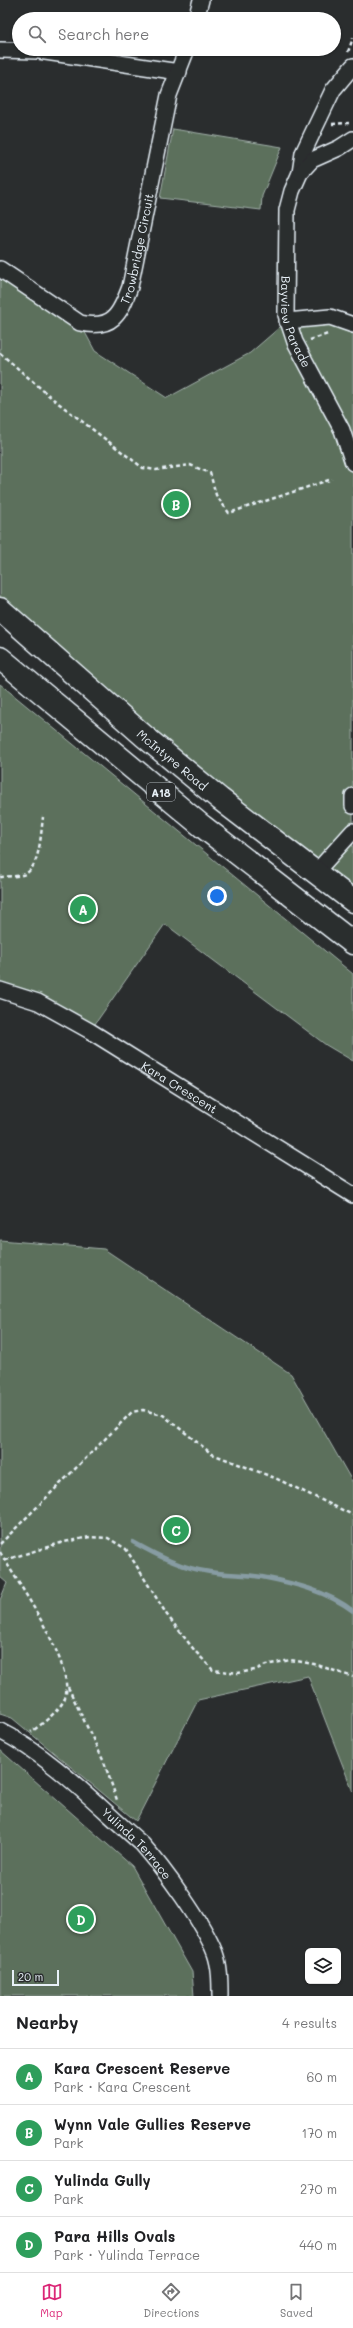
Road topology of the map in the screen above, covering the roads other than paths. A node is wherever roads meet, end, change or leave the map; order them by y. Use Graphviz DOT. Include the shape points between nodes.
graph roads {
  1 [pos="201,0"];
  2 [pos="198,12"];
  3 [pos="0,50"];
  4 [pos="12,50"];
  5 [pos="72,56"];
  6 [pos="185,56"];
  7 [pos="353,66"];
  8 [pos="179,72"];
  9 [pos="353,139"];
  10 [pos="300,173"];
  11 [pos="0,270"];
  12 [pos="287,321"];
  13 [pos="353,324"];
  14 [pos="353,463"];
  15 [pos="0,609"];
  16 [pos="0,658"];
  17 [pos="353,796"];
  18 [pos="353,806"];
  19 [pos="353,831"];
  20 [pos="315,873"];
  21 [pos="266,877"];
  22 [pos="353,901"];
  23 [pos="325,922"];
  24 [pos="353,943"];
  25 [pos="0,990"];
  26 [pos="353,1195"];
  27 [pos="0,1731"];
  28 [pos="220,1996"];
  1 -- 2 [label="street"];
  3 -- 4 [label="street"];
  5 -- 8 [label="street"];
  6 -- 8 [label="street, Trowbridge Circuit"];
  7 -- 10 [label="street, Bayview Parade" via="333,90 303,153"];
  8 -- 11 [label="street, Trowbridge Circuit" via="167,106 130,287 123,308 117,316 99,325 80,323"];
  9 -- 10 [label="street, Bayview Parade" via="312,160"];
  10 -- 12 [label="street, Bayview Parade" via="287,210"];
  12 -- 13 [label="street" via="330,317"];
  12 -- 14 [label="street, Bayview Parade" via="295,342 342,430"];
  15 -- 20 [label="main road, McIntyre Road / A18" via="144,736"];
  16 -- 21 [label="main road, A18"];
  17 -- 18 [label="street"];
  19 -- 20 [label="street"];
  20 -- 21 [label="main road"];
  20 -- 22 [label="main road, McIntyre Road / A18"];
  20 -- 23 [label="main road"];
  21 -- 23 [label="main road, A18"];
  23 -- 24 [label="main road, A18"];
  25 -- 26 [label="street, Kara Crescent" via="38,1002 90,1031"];
  27 -- 28 [label="street, Yulinda Terrace" via="20,1741 142,1844 154,1858 210,1943 218,1965"];
}
